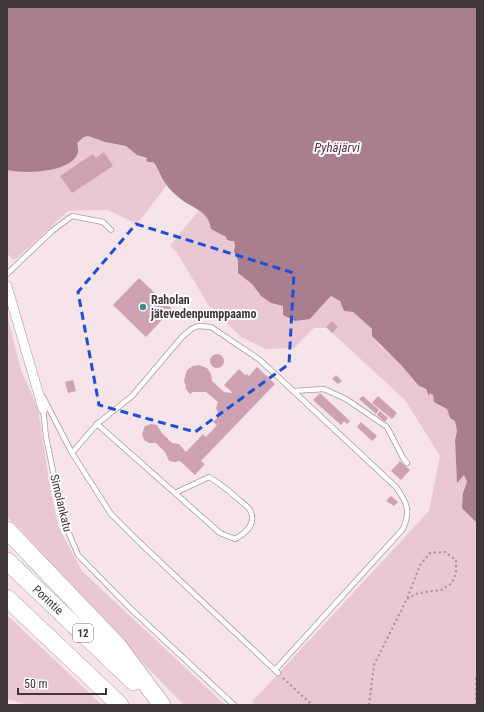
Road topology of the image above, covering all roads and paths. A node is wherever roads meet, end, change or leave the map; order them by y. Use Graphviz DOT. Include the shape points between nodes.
graph roads {
  1 [pos="111,230"];
  2 [pos="7,274"];
  3 [pos="7,286"];
  4 [pos="36,383"];
  5 [pos="293,391"];
  6 [pos="43,409"];
  7 [pos="97,424"];
  8 [pos="72,453"];
  9 [pos="407,463"];
  10 [pos="175,493"];
  11 [pos="7,530"];
  12 [pos="7,561"];
  13 [pos="7,598"];
  14 [pos="407,599"];
  15 [pos="277,671"];
  16 [pos="476,678"];
  17 [pos="120,705"];
  18 [pos="160,705"];
  19 [pos="234,705"];
  20 [pos="312,705"];
  21 [pos="369,705"];
  22 [pos="476,705"];
  1 -- 2 [label="lane" via="103,222 72,216 52,230"];
  3 -- 4 [label="street, Simolankatu"];
  4 -- 6 [label="street, Simolankatu"];
  4 -- 8 [label="lane"];
  5 -- 7 [label="lane" via="260,360 211,327 198,326 182,337 132,396"];
  5 -- 9 [label="lane" via="324,388 346,399 387,427"];
  5 -- 15 [label="lane" via="396,487 405,501 408,518 403,529"];
  6 -- 19 [label="lane, Simolankatu" via="46,437 63,519 78,555 132,610"];
  7 -- 8 [label="lane"];
  7 -- 10 [label="lane"];
  8 -- 15 [label="lane" via="111,514"];
  10 -- 10 [label="lane" via="220,533 235,539 250,528 250,510 209,477"];
  11 -- 18 [label="highway" via="118,646"];
  12 -- 18 [label="highway, Porintie / 12"];
  13 -- 17 [label="highway, 12"];
  14 -- 14 [label="path" via="420,565 430,553 445,552 456,560 456,573 452,583 442,590 418,593"];
  14 -- 21 [label="path" via="374,665"];
  15 -- 20 [label="path"];
  16 -- 22 [label="path"];
}
